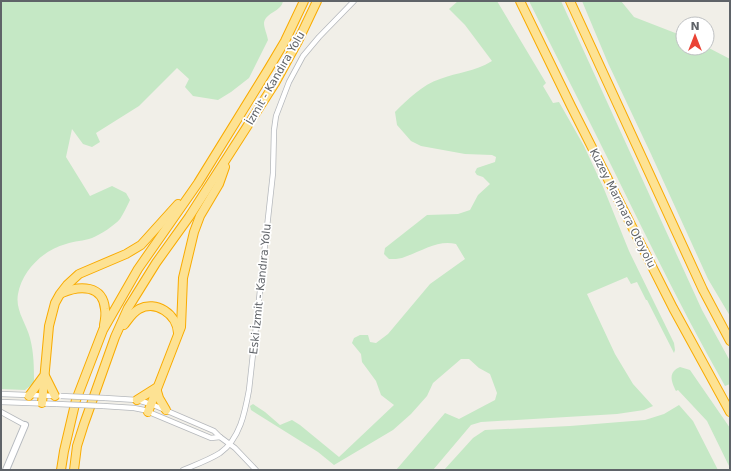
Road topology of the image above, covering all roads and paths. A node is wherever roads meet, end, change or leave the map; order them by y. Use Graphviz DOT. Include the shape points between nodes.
graph roads {
  1 [pos="304,1"];
  2 [pos="317,1"];
  3 [pos="354,1"];
  4 [pos="520,1"];
  5 [pos="570,1"];
  6 [pos="230,154"];
  7 [pos="198,184"];
  8 [pos="60,294"];
  9 [pos="104,330"];
  10 [pos="178,335"];
  11 [pos="114,337"];
  12 [pos="730,341"];
  13 [pos="44,375"];
  14 [pos="156,388"];
  15 [pos="1,394"];
  16 [pos="29,396"];
  17 [pos="58,398"];
  18 [pos="42,399"];
  19 [pos="137,400"];
  20 [pos="1,402"];
  21 [pos="150,408"];
  22 [pos="166,410"];
  23 [pos="1,412"];
  24 [pos="730,412"];
  25 [pos="25,425"];
  26 [pos="220,437"];
  27 [pos="229,444"];
  28 [pos="6,470"];
  29 [pos="61,470"];
  30 [pos="74,470"];
  31 [pos="183,470"];
  32 [pos="256,470"];
  1 -- 7 [label="highway" via="285,41"];
  2 -- 6 [label="highway, İzmit - Kandıra Yolu" via="275,83"];
  3 -- 27 [label="street, Eski İzmit - Kandıra Yolu" via="303,56 289,82 276,116 273,173 249,390 239,428"];
  4 -- 24 [label="highway, Kuzey Marmara Otoyolu" via="673,308"];
  5 -- 12 [label="highway" via="703,290"];
  6 -- 10 [label="highway" via="219,184 200,216 194,232 183,278 181,326"];
  6 -- 11 [label="highway" via="156,263 128,308"];
  7 -- 8 [label="highway" via="141,246 79,274"];
  7 -- 9 [label="highway" via="138,269"];
  8 -- 9 [label="highway" via="85,287 99,294 106,309"];
  8 -- 13 [label="highway" via="51,315"];
  9 -- 29 [label="highway" via="76,400"];
  10 -- 11 [label="highway" via="169,314 161,308 147,306 133,314"];
  10 -- 14 [label="highway"];
  11 -- 30 [label="highway" via="77,446"];
  13 -- 16 [label="highway"];
  13 -- 17 [label="highway"];
  13 -- 18 [label="highway"];
  14 -- 19 [label="highway"];
  14 -- 21 [label="highway"];
  14 -- 22 [label="highway"];
  15 -- 16 [label="street"];
  16 -- 18 [label="street"];
  17 -- 18 [label="street"];
  17 -- 18 [label="street"];
  17 -- 19 [label="street, bridge"];
  17 -- 21 [label="street, bridge" via="103,406"];
  18 -- 20 [label="street"];
  19 -- 21 [label="street"];
  21 -- 22 [label="street"];
  21 -- 26 [label="street" via="211,438"];
  22 -- 26 [label="street" via="214,431"];
  23 -- 25 [label="street"];
  25 -- 28 [label="street"];
  26 -- 27 [label="street"];
  27 -- 31 [label="street" via="218,454"];
  27 -- 32 [label="street"];
}
